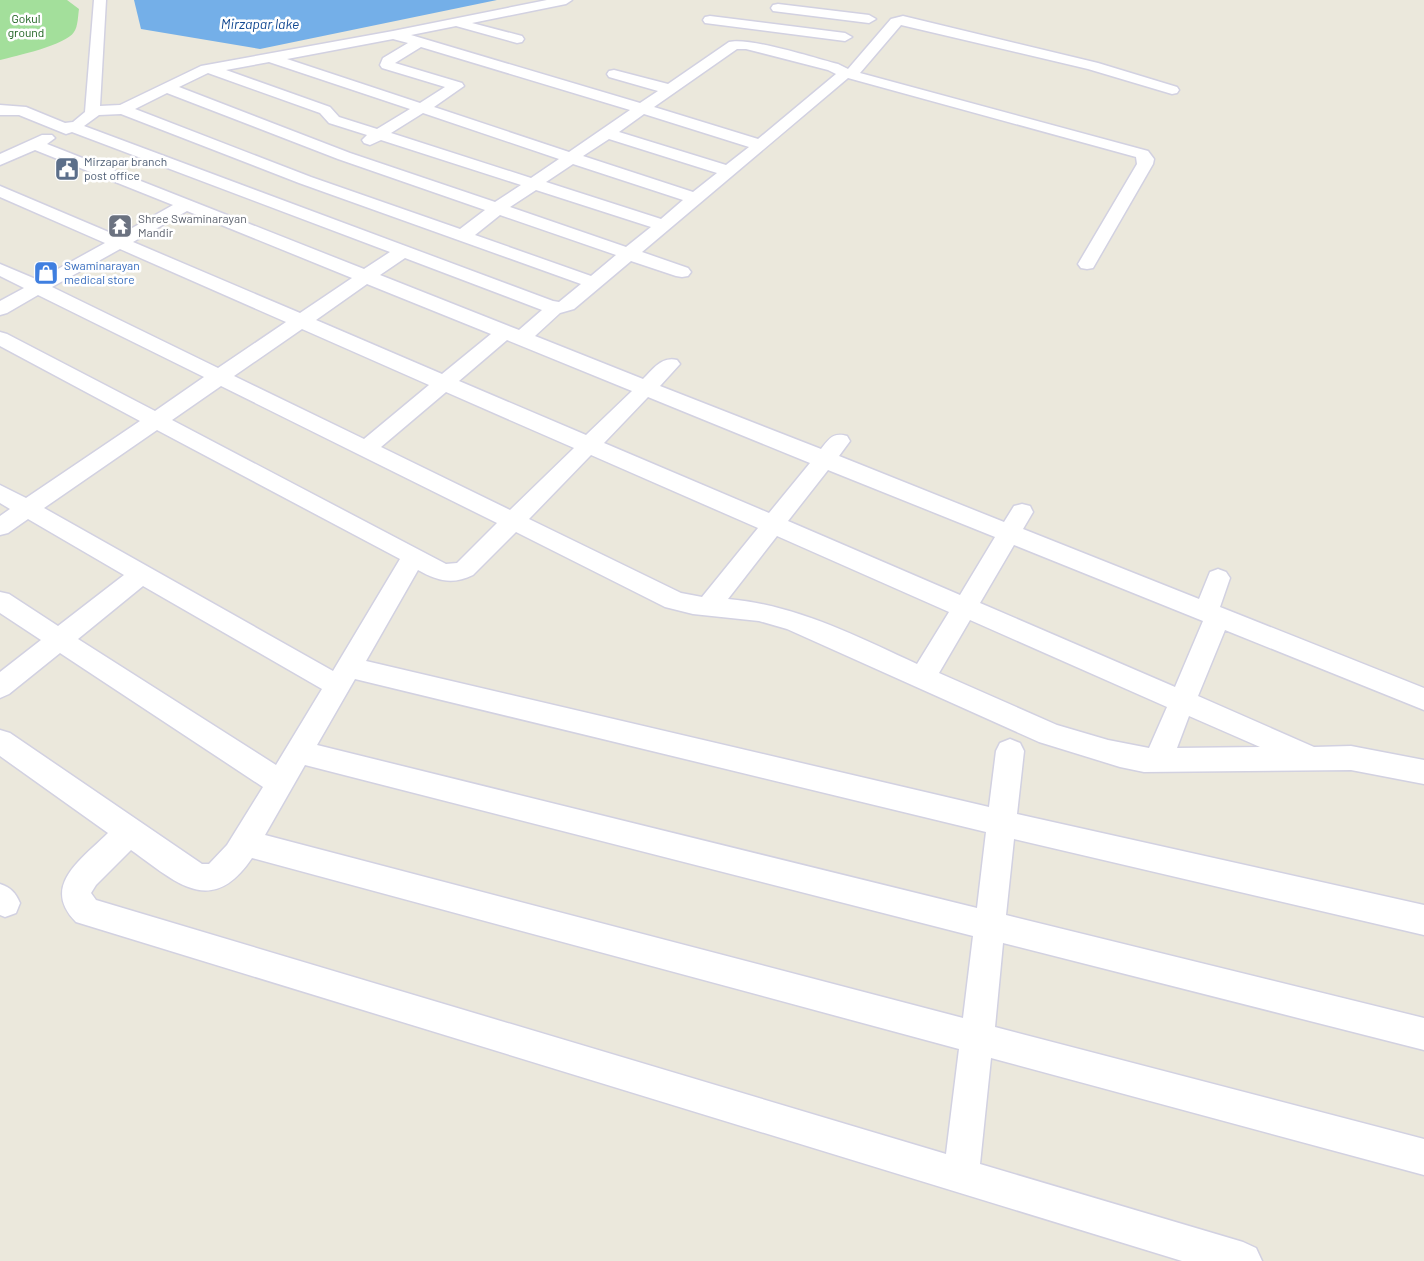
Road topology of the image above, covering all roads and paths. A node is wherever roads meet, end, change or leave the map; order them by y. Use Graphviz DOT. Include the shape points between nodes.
graph roads {
  1 [pos="100,0"];
  2 [pos="566,0"];
  3 [pos="822,0"];
  4 [pos="778,8"];
  5 [pos="814,13"];
  6 [pos="869,19"];
  7 [pos="710,20"];
  8 [pos="456,22"];
  9 [pos="802,31"];
  10 [pos="393,35"];
  11 [pos="845,37"];
  12 [pos="517,39"];
  13 [pos="419,42"];
  14 [pos="786,55"];
  15 [pos="269,57"];
  16 [pos="208,68"];
  17 [pos="614,74"];
  18 [pos="847,74"];
  19 [pos="166,87"];
  20 [pos="669,90"];
  21 [pos="1172,90"];
  22 [pos="123,108"];
  23 [pos="422,108"];
  24 [pos="641,109"];
  25 [pos="0,110"];
  26 [pos="92,111"];
  27 [pos="69,128"];
  28 [pos="606,133"];
  29 [pos="379,134"];
  30 [pos="34,144"];
  31 [pos="760,145"];
  32 [pos="344,156"];
  33 [pos="570,158"];
  34 [pos="0,160"];
  35 [pos="728,171"];
  36 [pos="534,183"];
  37 [pos="287,190"];
  38 [pos="0,191"];
  39 [pos="696,199"];
  40 [pos="184,206"];
  41 [pos="498,209"];
  42 [pos="664,225"];
  43 [pos="462,236"];
  44 [pos="119,242"];
  45 [pos="403,251"];
  46 [pos="629,254"];
  47 [pos="1087,264"];
  48 [pos="0,269"];
  49 [pos="682,272"];
  50 [pos="365,277"];
  51 [pos="594,283"];
  52 [pos="38,287"];
  53 [pos="555,308"];
  54 [pos="0,309"];
  55 [pos="300,321"];
  56 [pos="513,335"];
  57 [pos="0,338"];
  58 [pos="670,364"];
  59 [pos="220,376"];
  60 [pos="444,383"];
  61 [pos="645,388"];
  62 [pos="156,420"];
  63 [pos="839,441"];
  64 [pos="588,445"];
  65 [pos="366,448"];
  66 [pos="824,459"];
  67 [pos="0,493"];
  68 [pos="27,508"];
  69 [pos="1022,512"];
  70 [pos="512,520"];
  71 [pos="773,525"];
  72 [pos="0,527"];
  73 [pos="1009,533"];
  74 [pos="414,556"];
  75 [pos="142,573"];
  76 [pos="1218,578"];
  77 [pos="0,601"];
  78 [pos="708,607"];
  79 [pos="965,608"];
  80 [pos="1212,614"];
  81 [pos="60,639"];
  82 [pos="343,676"];
  83 [pos="923,677"];
  84 [pos="0,687"];
  85 [pos="1424,699"];
  86 [pos="1183,702"];
  87 [pos="0,741"];
  88 [pos="1010,751"];
  89 [pos="298,752"];
  90 [pos="1312,757"];
  91 [pos="1158,760"];
  92 [pos="1424,772"];
  93 [pos="280,783"];
  94 [pos="1002,823"];
  95 [pos="129,832"];
  96 [pos="245,843"];
  97 [pos="1424,920"];
  98 [pos="990,926"];
  99 [pos="1424,1034"];
  100 [pos="977,1038"];
  101 [pos="1424,1157"];
  102 [pos="961,1176"];
  103 [pos="1243,1261"];
  1 -- 26 [label="street"];
  2 -- 8 [label="street"];
  3 -- 5 [label="street"];
  4 -- 5 [label="street"];
  5 -- 6 [label="street"];
  5 -- 9 [label="street"];
  7 -- 9 [label="street"];
  8 -- 10 [label="street"];
  8 -- 12 [label="street"];
  9 -- 11 [label="street"];
  9 -- 14 [label="street"];
  10 -- 13 [label="street"];
  10 -- 15 [label="street"];
  13 -- 23 [label="street" via="386,65 457,86"];
  13 -- 24 [label="street"];
  14 -- 18 [label="street" via="833,67"];
  14 -- 20 [label="street" via="734,45"];
  15 -- 16 [label="street"];
  15 -- 23 [label="street"];
  16 -- 19 [label="street"];
  16 -- 29 [label="street" via="325,110 331,118"];
  17 -- 20 [label="street"];
  18 -- 21 [label="street" via="896,22 903,20 1093,66"];
  18 -- 31 [label="street"];
  18 -- 47 [label="street" via="1142,154 1146,158 1145,164"];
  19 -- 22 [label="street"];
  19 -- 32 [label="street"];
  20 -- 24 [label="street"];
  22 -- 26 [label="street"];
  22 -- 37 [label="street"];
  23 -- 29 [label="street"];
  23 -- 33 [label="street"];
  24 -- 28 [label="street"];
  24 -- 31 [label="street"];
  25 -- 27 [label="street" via="21,110"];
  26 -- 27 [label="street" via="90,117"];
  27 -- 30 [label="street"];
  27 -- 37 [label="street"];
  28 -- 33 [label="street"];
  28 -- 35 [label="street"];
  29 -- 32 [label="street"];
  29 -- 36 [label="street"];
  30 -- 34 [label="street"];
  30 -- 40 [label="street"];
  31 -- 35 [label="street"];
  32 -- 37 [label="street"];
  32 -- 41 [label="street"];
  33 -- 36 [label="street"];
  33 -- 39 [label="street"];
  35 -- 39 [label="street"];
  36 -- 41 [label="street"];
  36 -- 42 [label="street"];
  37 -- 43 [label="street"];
  37 -- 45 [label="street"];
  38 -- 44 [label="street"];
  39 -- 42 [label="street"];
  40 -- 44 [label="street"];
  40 -- 50 [label="street"];
  41 -- 43 [label="street"];
  41 -- 46 [label="street"];
  42 -- 46 [label="street"];
  43 -- 51 [label="street"];
  44 -- 52 [label="street"];
  44 -- 55 [label="street"];
  45 -- 50 [label="street"];
  45 -- 53 [label="street"];
  46 -- 49 [label="street"];
  46 -- 51 [label="street"];
  48 -- 52 [label="street"];
  50 -- 55 [label="street"];
  50 -- 56 [label="street"];
  51 -- 53 [label="street" via="567,306"];
  52 -- 54 [label="street"];
  52 -- 59 [label="street"];
  53 -- 56 [label="street"];
  55 -- 59 [label="street"];
  55 -- 60 [label="street"];
  56 -- 60 [label="street"];
  56 -- 61 [label="street"];
  57 -- 62 [label="street"];
  58 -- 61 [label="street"];
  59 -- 62 [label="street"];
  59 -- 65 [label="street"];
  60 -- 64 [label="street"];
  60 -- 65 [label="street"];
  61 -- 64 [label="street"];
  61 -- 66 [label="street"];
  62 -- 68 [label="street"];
  62 -- 74 [label="street"];
  63 -- 66 [label="street"];
  64 -- 70 [label="street"];
  64 -- 71 [label="street"];
  65 -- 70 [label="street"];
  66 -- 71 [label="street"];
  66 -- 73 [label="street"];
  67 -- 68 [label="street"];
  68 -- 72 [label="street"];
  68 -- 75 [label="street"];
  69 -- 73 [label="street"];
  70 -- 74 [label="street" via="458,574 442,572"];
  70 -- 78 [label="street" via="674,600"];
  71 -- 78 [label="street"];
  71 -- 79 [label="street"];
  73 -- 79 [label="street"];
  73 -- 80 [label="street"];
  74 -- 82 [label="street"];
  75 -- 81 [label="street"];
  75 -- 82 [label="street"];
  76 -- 80 [label="street"];
  77 -- 81 [label="street"];
  78 -- 83 [label="street" via="778,616"];
  79 -- 83 [label="street"];
  79 -- 86 [label="street"];
  80 -- 85 [label="street"];
  80 -- 86 [label="street"];
  81 -- 84 [label="street"];
  81 -- 93 [label="street"];
  82 -- 89 [label="street"];
  82 -- 94 [label="street"];
  83 -- 91 [label="street" via="1080,745 1113,755"];
  86 -- 90 [label="street"];
  86 -- 91 [label="street"];
  87 -- 95 [label="street"];
  88 -- 94 [label="street"];
  89 -- 93 [label="street"];
  89 -- 98 [label="street"];
  90 -- 91 [label="street"];
  90 -- 92 [label="street" via="1351,758"];
  93 -- 96 [label="street"];
  94 -- 97 [label="street"];
  94 -- 98 [label="street"];
  95 -- 96 [label="street" via="185,871 203,878 218,875 231,864"];
  95 -- 102 [label="street" via="86,875 76,890 77,902 87,912"];
  96 -- 100 [label="street"];
  98 -- 99 [label="street"];
  98 -- 100 [label="street"];
  100 -- 101 [label="street"];
  100 -- 102 [label="street"];
  102 -- 103 [label="street"];
}
